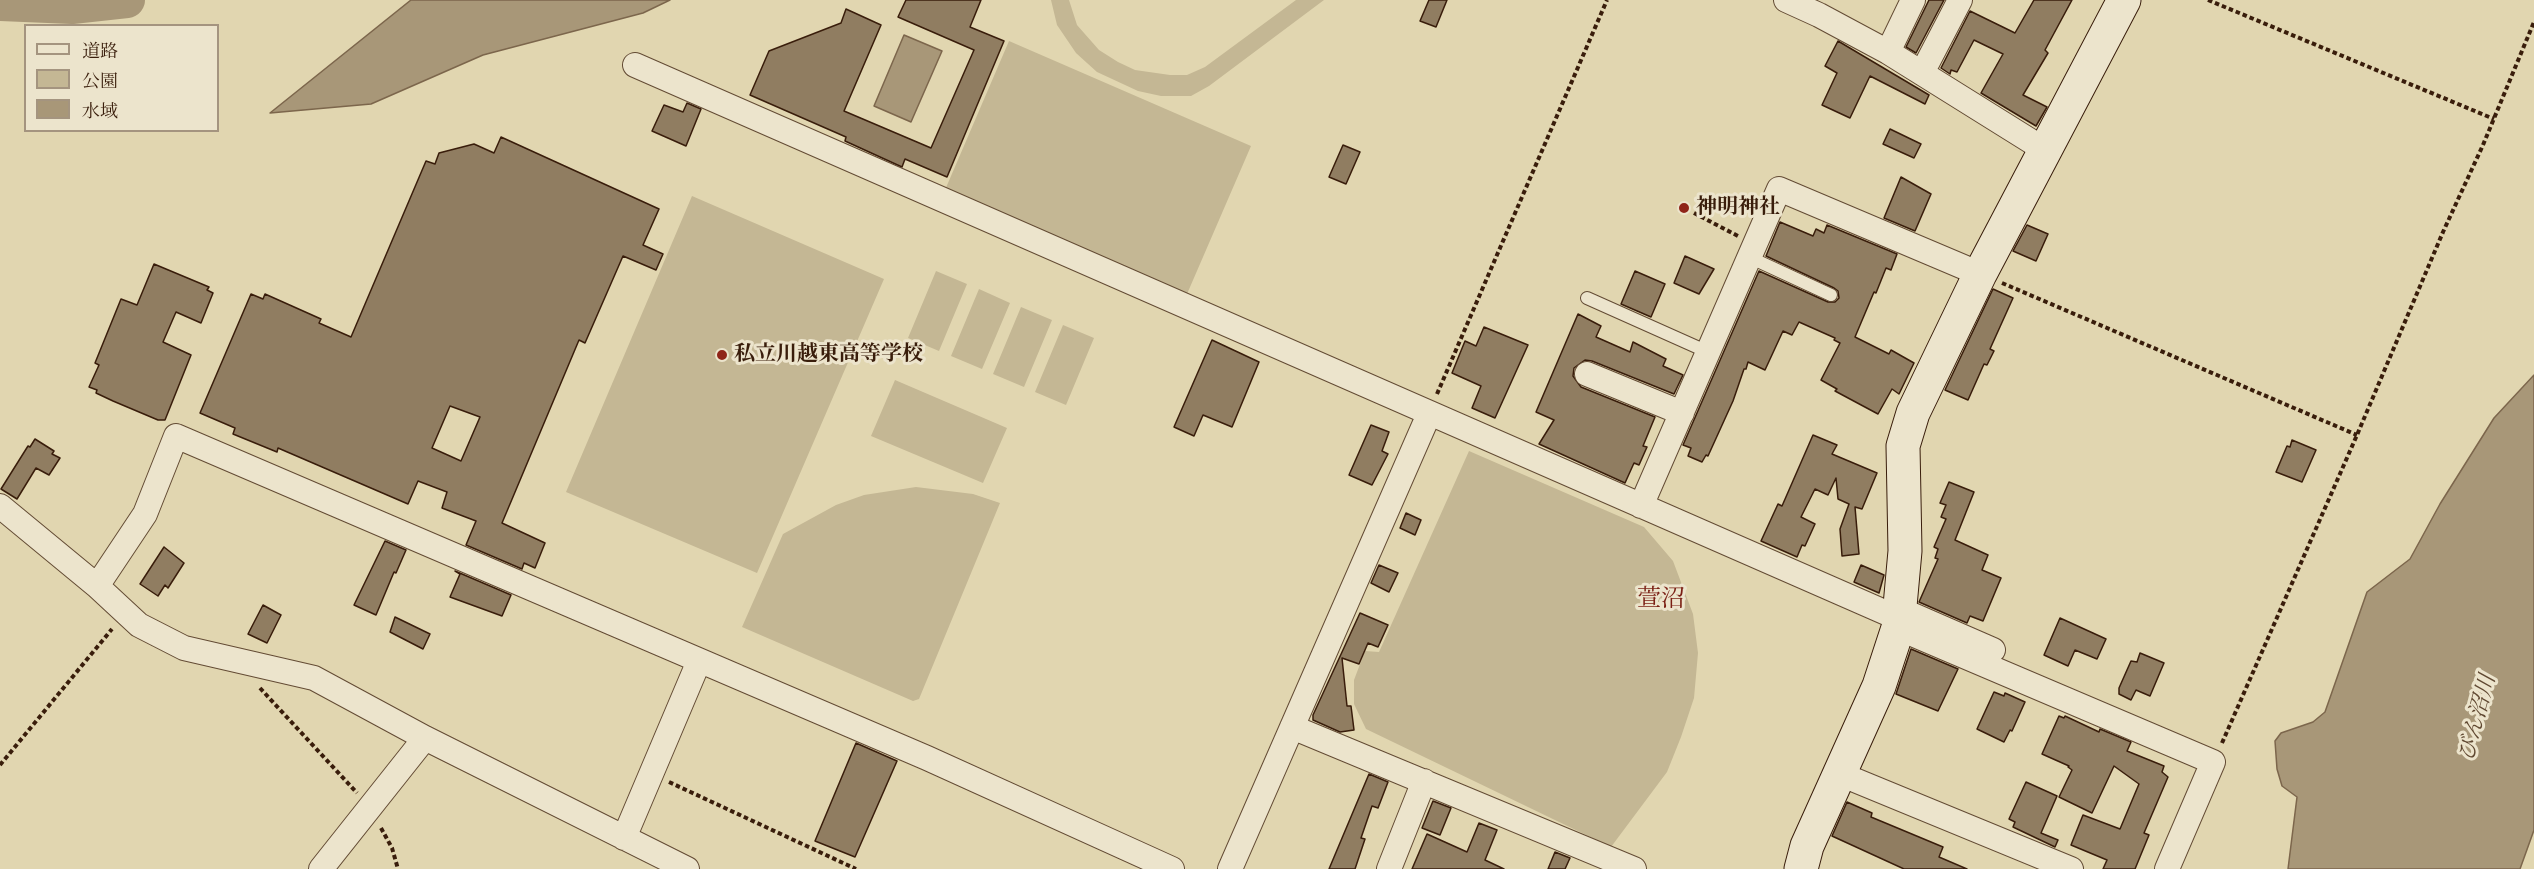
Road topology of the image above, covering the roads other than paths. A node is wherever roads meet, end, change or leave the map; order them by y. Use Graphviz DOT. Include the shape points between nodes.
graph roads {
  1 [pos="1786,0"];
  2 [pos="1913,0"];
  3 [pos="1960,0"];
  4 [pos="2124,0"];
  5 [pos="1888,52"];
  6 [pos="635,65"];
  7 [pos="1922,73"];
  8 [pos="2045,150"];
  9 [pos="1752,250"];
  10 [pos="1980,274"];
  11 [pos="1831,295"];
  12 [pos="1587,298"];
  13 [pos="1708,352"];
  14 [pos="1587,374"];
  15 [pos="1682,413"];
  16 [pos="1429,414"];
  17 [pos="0,506"];
  18 [pos="1641,506"];
  19 [pos="97,586"];
  20 [pos="1899,619"];
  21 [pos="699,661"];
  22 [pos="1292,727"];
  23 [pos="425,738"];
  24 [pos="1840,774"];
  25 [pos="1424,781"];
  26 [pos="624,838"];
  27 [pos="321,869"];
  28 [pos="687,869"];
  29 [pos="1172,869"];
  30 [pos="1230,869"];
  31 [pos="1389,869"];
  32 [pos="1634,869"];
  33 [pos="1801,869"];
  34 [pos="2071,869"];
  35 [pos="2168,869"];
  1 -- 5 [label="street"];
  2 -- 5 [label="street"];
  3 -- 7 [label="street"];
  4 -- 8 [label="street"];
  5 -- 7 [label="street"];
  6 -- 16 [label="street"];
  7 -- 8 [label="street"];
  8 -- 10 [label="street"];
  9 -- 10 [label="street" via="1779,189"];
  9 -- 11 [label="lane"];
  9 -- 13 [label="street"];
  10 -- 20 [label="street" via="1907,428 1903,446 1905,550"];
  12 -- 13 [label="lane"];
  13 -- 15 [label="street"];
  14 -- 15 [label="street"];
  15 -- 18 [label="street"];
  16 -- 18 [label="street"];
  16 -- 22 [label="street"];
  17 -- 19 [label="street"];
  18 -- 20 [label="street"];
  19 -- 21 [label="street" via="145,514 176,436"];
  19 -- 23 [label="street" via="139,625 184,648 314,678"];
  20 -- 24 [label="street" via="1879,687"];
  20 -- 35 [label="street" via="2216,755"];
  21 -- 26 [label="street"];
  21 -- 29 [label="street"];
  22 -- 25 [label="street"];
  22 -- 30 [label="street"];
  23 -- 26 [label="street"];
  23 -- 27 [label="street"];
  24 -- 33 [label="street" via="1807,846"];
  24 -- 34 [label="street"];
  25 -- 31 [label="street"];
  25 -- 32 [label="street"];
  26 -- 28 [label="street"];
}
